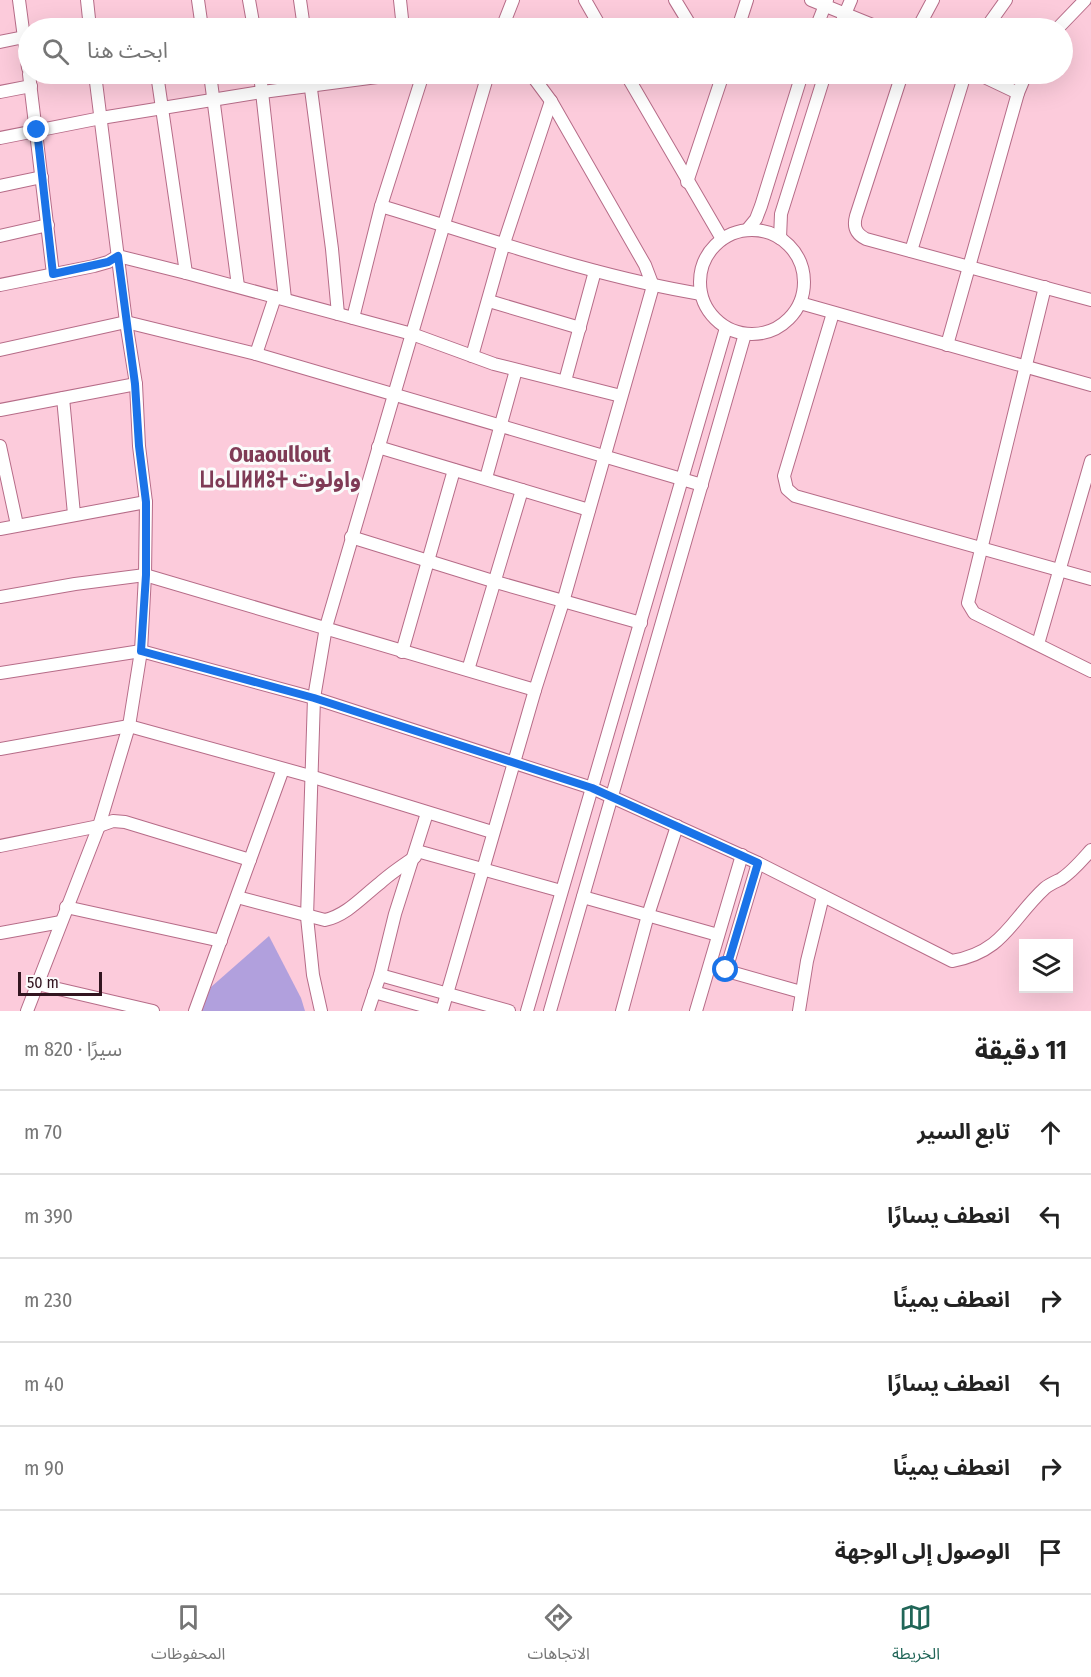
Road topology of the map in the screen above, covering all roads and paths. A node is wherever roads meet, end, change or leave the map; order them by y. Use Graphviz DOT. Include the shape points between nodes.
graph roads {
  1 [pos="19,0"];
  2 [pos="87,0"];
  3 [pos="198,0"];
  4 [pos="249,0"];
  5 [pos="300,0"];
  6 [pos="400,0"];
  7 [pos="513,0"];
  8 [pos="585,0"];
  9 [pos="675,0"];
  10 [pos="747,0"];
  11 [pos="811,0"];
  12 [pos="851,0"];
  13 [pos="933,0"];
  14 [pos="1006,0"];
  15 [pos="1085,0"];
  16 [pos="826,2"];
  17 [pos="845,13"];
  18 [pos="21,18"];
  19 [pos="89,18"];
  20 [pos="201,18"];
  21 [pos="252,18"];
  22 [pos="303,18"];
  23 [pos="402,18"];
  24 [pos="506,18"];
  25 [pos="595,18"];
  26 [pos="686,18"];
  27 [pos="741,18"];
  28 [pos="820,18"];
  29 [pos="843,18"];
  30 [pos="857,18"];
  31 [pos="923,18"];
  32 [pos="993,18"];
  33 [pos="1068,18"];
  34 [pos="18,38"];
  35 [pos="0,42"];
  36 [pos="20,84"];
  37 [pos="31,84"];
  38 [pos="96,84"];
  39 [pos="159,84"];
  40 [pos="212,84"];
  41 [pos="262,84"];
  42 [pos="294,84"];
  43 [pos="310,84"];
  44 [pos="420,84"];
  45 [pos="485,84"];
  46 [pos="538,84"];
  47 [pos="632,84"];
  48 [pos="717,84"];
  49 [pos="799,84"];
  50 [pos="822,84"];
  51 [pos="899,84"];
  52 [pos="962,84"];
  53 [pos="999,84"];
  54 [pos="1022,84"];
  55 [pos="0,92"];
  56 [pos="263,92"];
  57 [pos="1018,93"];
  58 [pos="215,100"];
  59 [pos="551,101"];
  60 [pos="163,109"];
  61 [pos="101,118"];
  62 [pos="37,130"];
  63 [pos="0,138"];
  64 [pos="42,177"];
  65 [pos="687,182"];
  66 [pos="0,186"];
  67 [pos="381,206"];
  68 [pos="48,225"];
  69 [pos="444,226"];
  70 [pos="747,230"];
  71 [pos="0,236"];
  72 [pos="780,238"];
  73 [pos="722,240"];
  74 [pos="504,243"];
  75 [pos="911,251"];
  76 [pos="118,256"];
  77 [pos="969,267"];
  78 [pos="595,271"];
  79 [pos="186,273"];
  80 [pos="53,274"];
  81 [pos="0,285"];
  82 [pos="238,286"];
  83 [pos="653,286"];
  84 [pos="1045,287"];
  85 [pos="701,294"];
  86 [pos="280,298"];
  87 [pos="1091,300"];
  88 [pos="489,301"];
  89 [pos="800,303"];
  90 [pos="833,313"];
  91 [pos="338,314"];
  92 [pos="353,318"];
  93 [pos="126,322"];
  94 [pos="580,328"];
  95 [pos="726,328"];
  96 [pos="412,334"];
  97 [pos="745,334"];
  98 [pos="946,345"];
  99 [pos="0,350"];
  100 [pos="256,354"];
  101 [pos="472,356"];
  102 [pos="1025,367"];
  103 [pos="516,370"];
  104 [pos="565,381"];
  105 [pos="135,384"];
  106 [pos="1091,385"];
  107 [pos="393,395"];
  108 [pos="621,396"];
  109 [pos="63,398"];
  110 [pos="0,410"];
  111 [pos="502,427"];
  112 [pos="0,446"];
  113 [pos="378,447"];
  114 [pos="605,456"];
  115 [pos="1091,461"];
  116 [pos="454,470"];
  117 [pos="486,478"];
  118 [pos="1089,478"];
  119 [pos="682,479"];
  120 [pos="702,485"];
  121 [pos="522,490"];
  122 [pos="146,502"];
  123 [pos="589,510"];
  124 [pos="74,514"];
  125 [pos="16,525"];
  126 [pos="0,529"];
  127 [pos="351,537"];
  128 [pos="981,548"];
  129 [pos="429,560"];
  130 [pos="1059,570"];
  131 [pos="146,575"];
  132 [pos="1091,579"];
  133 [pos="496,582"];
  134 [pos="0,597"];
  135 [pos="563,602"];
  136 [pos="641,623"];
  137 [pos="326,627"];
  138 [pos="1038,644"];
  139 [pos="141,651"];
  140 [pos="402,652"];
  141 [pos="468,670"];
  142 [pos="1091,671"];
  143 [pos="0,673"];
  144 [pos="535,690"];
  145 [pos="314,698"];
  146 [pos="129,726"];
  147 [pos="0,749"];
  148 [pos="514,762"];
  149 [pos="283,769"];
  150 [pos="310,776"];
  151 [pos="592,788"];
  152 [pos="611,796"];
  153 [pos="427,813"];
  154 [pos="99,826"];
  155 [pos="677,826"];
  156 [pos="492,832"];
  157 [pos="0,846"];
  158 [pos="1091,850"];
  159 [pos="416,854"];
  160 [pos="742,855"];
  161 [pos="250,860"];
  162 [pos="758,863"];
  163 [pos="482,869"];
  164 [pos="561,891"];
  165 [pos="823,896"];
  166 [pos="237,897"];
  167 [pos="583,897"];
  168 [pos="66,907"];
  169 [pos="648,915"];
  170 [pos="307,917"];
  171 [pos="61,922"];
  172 [pos="0,933"];
  173 [pos="718,935"];
  174 [pos="221,941"];
  175 [pos="710,966"];
  176 [pos="726,970"];
  177 [pos="380,975"];
  178 [pos="37,984"];
  179 [pos="374,992"];
  180 [pos="801,992"];
  181 [pos="448,994"];
  182 [pos="27,1011"];
  183 [pos="153,1011"];
  184 [pos="195,1011"];
  185 [pos="321,1011"];
  186 [pos="368,1011"];
  187 [pos="442,1011"];
  188 [pos="509,1011"];
  189 [pos="527,1011"];
  190 [pos="550,1011"];
  191 [pos="622,1011"];
  192 [pos="696,1011"];
  193 [pos="799,1011"];
  1 -- 18 [label="street"];
  2 -- 19 [label="street"];
  3 -- 20 [label="street"];
  4 -- 21 [label="street"];
  5 -- 22 [label="street"];
  6 -- 23 [label="street"];
  7 -- 24 [label="street"];
  8 -- 25 [label="street"];
  9 -- 26 [label="street"];
  10 -- 27 [label="street"];
  11 -- 16 [label="street"];
  12 -- 17 [label="street"];
  13 -- 31 [label="street"];
  14 -- 32 [label="street"];
  15 -- 33 [label="street"];
  16 -- 17 [label="street"];
  16 -- 28 [label="street"];
  17 -- 29 [label="street"];
  17 -- 30 [label="street"];
  34 -- 35 [label="street"];
  36 -- 55 [label="street"];
  37 -- 62 [label="street"];
  38 -- 61 [label="street"];
  39 -- 60 [label="street"];
  40 -- 58 [label="street"];
  41 -- 56 [label="street"];
  42 -- 56 [label="street"];
  43 -- 91 [label="street"];
  44 -- 67 [label="street"];
  45 -- 69 [label="street"];
  46 -- 59 [label="street"];
  47 -- 65 [label="street"];
  48 -- 65 [label="street"];
  49 -- 70 [label="street" via="761,206"];
  50 -- 72 [label="street" via="781,214"];
  51 -- 75 [label="street" via="854,222 861,237"];
  52 -- 75 [label="street"];
  53 -- 57 [label="street"];
  54 -- 57 [label="street"];
  56 -- 58 [label="street"];
  56 -- 86 [label="street"];
  57 -- 77 [label="street"];
  58 -- 60 [label="street"];
  58 -- 82 [label="street"];
  59 -- 74 [label="street"];
  59 -- 83 [label="street" via="645,265"];
  60 -- 61 [label="street"];
  60 -- 79 [label="street"];
  61 -- 62 [label="street"];
  61 -- 76 [label="street"];
  62 -- 63 [label="street"];
  62 -- 64 [label="street"];
  64 -- 66 [label="street"];
  64 -- 68 [label="street"];
  65 -- 73 [label="street"];
  67 -- 69 [label="street"];
  67 -- 92 [label="street"];
  68 -- 71 [label="street"];
  68 -- 80 [label="street"];
  69 -- 74 [label="street"];
  69 -- 96 [label="street"];
  70 -- 72 [label="street" via="764,231"];
  70 -- 73 [label="street"];
  72 -- 89 [label="street" via="800,262 805,283"];
  73 -- 85 [label="street" via="710,250 703,264"];
  74 -- 78 [label="street"];
  74 -- 88 [label="street"];
  75 -- 77 [label="street"];
  76 -- 79 [label="street"];
  76 -- 80 [label="street" via="101,264"];
  76 -- 93 [label="street"];
  77 -- 84 [label="street"];
  77 -- 98 [label="street"];
  78 -- 83 [label="street"];
  78 -- 94 [label="street"];
  79 -- 82 [label="street"];
  80 -- 81 [label="street"];
  82 -- 86 [label="street"];
  83 -- 85 [label="street"];
  83 -- 108 [label="street"];
  84 -- 87 [label="street"];
  84 -- 102 [label="street"];
  85 -- 95 [label="street" via="706,308"];
  86 -- 91 [label="street"];
  86 -- 100 [label="street"];
  88 -- 94 [label="street"];
  88 -- 101 [label="street"];
  89 -- 90 [label="street"];
  89 -- 97 [label="street" via="784,325 765,333"];
  90 -- 98 [label="street"];
  90 -- 128 [label="street" via="784,476 787,489 795,496"];
  91 -- 92 [label="street"];
  92 -- 96 [label="street"];
  93 -- 99 [label="street"];
  93 -- 100 [label="street"];
  93 -- 105 [label="street"];
  94 -- 104 [label="street"];
  95 -- 97 [label="street"];
  95 -- 119 [label="street"];
  96 -- 101 [label="street"];
  96 -- 107 [label="street"];
  97 -- 120 [label="street"];
  98 -- 102 [label="street"];
  100 -- 107 [label="street"];
  101 -- 103 [label="street"];
  102 -- 106 [label="street"];
  102 -- 128 [label="street"];
  103 -- 104 [label="street"];
  103 -- 111 [label="street"];
  104 -- 108 [label="street"];
  105 -- 109 [label="street"];
  105 -- 122 [label="street"];
  107 -- 111 [label="street"];
  107 -- 113 [label="street"];
  108 -- 114 [label="street"];
  109 -- 110 [label="street"];
  109 -- 124 [label="street"];
  111 -- 114 [label="street"];
  111 -- 117 [label="street"];
  112 -- 125 [label="street"];
  113 -- 116 [label="street"];
  113 -- 127 [label="street"];
  114 -- 119 [label="street"];
  114 -- 123 [label="street"];
  115 -- 118 [label="street"];
  116 -- 117 [label="street"];
  116 -- 129 [label="street"];
  117 -- 121 [label="street"];
  118 -- 130 [label="street"];
  119 -- 120 [label="street"];
  119 -- 136 [label="street"];
  120 -- 152 [label="street"];
  121 -- 123 [label="street"];
  121 -- 133 [label="street"];
  122 -- 124 [label="street"];
  122 -- 131 [label="street"];
  123 -- 135 [label="street"];
  124 -- 125 [label="street"];
  125 -- 126 [label="street"];
  127 -- 129 [label="street"];
  127 -- 137 [label="street"];
  128 -- 130 [label="street"];
  128 -- 138 [label="street" via="969,607"];
  129 -- 133 [label="street"];
  129 -- 140 [label="street"];
  130 -- 132 [label="street"];
  130 -- 138 [label="street"];
  131 -- 134 [label="street"];
  131 -- 137 [label="street"];
  131 -- 139 [label="street"];
  133 -- 135 [label="street"];
  133 -- 141 [label="street"];
  135 -- 136 [label="street"];
  135 -- 144 [label="street"];
  136 -- 151 [label="street"];
  137 -- 140 [label="street"];
  137 -- 145 [label="street"];
  138 -- 142 [label="street"];
  139 -- 143 [label="street"];
  139 -- 145 [label="street"];
  139 -- 146 [label="street"];
  140 -- 141 [label="street"];
  141 -- 144 [label="street"];
  144 -- 148 [label="street"];
  145 -- 148 [label="street"];
  145 -- 150 [label="street"];
  146 -- 147 [label="street"];
  146 -- 149 [label="street"];
  146 -- 154 [label="street"];
  148 -- 151 [label="street"];
  148 -- 156 [label="street"];
  149 -- 150 [label="street"];
  149 -- 161 [label="street"];
  150 -- 153 [label="street"];
  150 -- 170 [label="street"];
  151 -- 152 [label="street"];
  151 -- 164 [label="street"];
  152 -- 155 [label="street"];
  152 -- 167 [label="street"];
  153 -- 156 [label="street"];
  153 -- 159 [label="street"];
  154 -- 157 [label="street"];
  154 -- 161 [label="street" via="125,822"];
  154 -- 168 [label="street"];
  155 -- 160 [label="street"];
  155 -- 169 [label="street"];
  156 -- 163 [label="street"];
  158 -- 165 [label="street" via="1066,874 1046,886 993,944 975,956 952,961"];
  159 -- 163 [label="street"];
  159 -- 170 [label="street" via="337,917"];
  159 -- 177 [label="street" via="395,914"];
  160 -- 162 [label="street"];
  160 -- 173 [label="street"];
  161 -- 166 [label="street"];
  162 -- 165 [label="street"];
  162 -- 176 [label="street"];
  163 -- 164 [label="street"];
  163 -- 181 [label="street"];
  164 -- 189 [label="street"];
  165 -- 180 [label="street"];
  166 -- 170 [label="street"];
  166 -- 174 [label="street"];
  167 -- 169 [label="street"];
  167 -- 190 [label="street"];
  168 -- 171 [label="street"];
  168 -- 174 [label="street"];
  169 -- 173 [label="street"];
  169 -- 191 [label="street"];
  170 -- 185 [label="street"];
  171 -- 172 [label="street"];
  171 -- 178 [label="street"];
  173 -- 175 [label="street"];
  174 -- 184 [label="street"];
  175 -- 176 [label="street"];
  175 -- 192 [label="street"];
  176 -- 180 [label="street"];
  177 -- 179 [label="street"];
  177 -- 181 [label="street"];
  178 -- 182 [label="street"];
  178 -- 183 [label="street"];
  179 -- 186 [label="street"];
  179 -- 187 [label="street"];
  180 -- 193 [label="street"];
  181 -- 187 [label="street"];
  181 -- 188 [label="street"];
}
